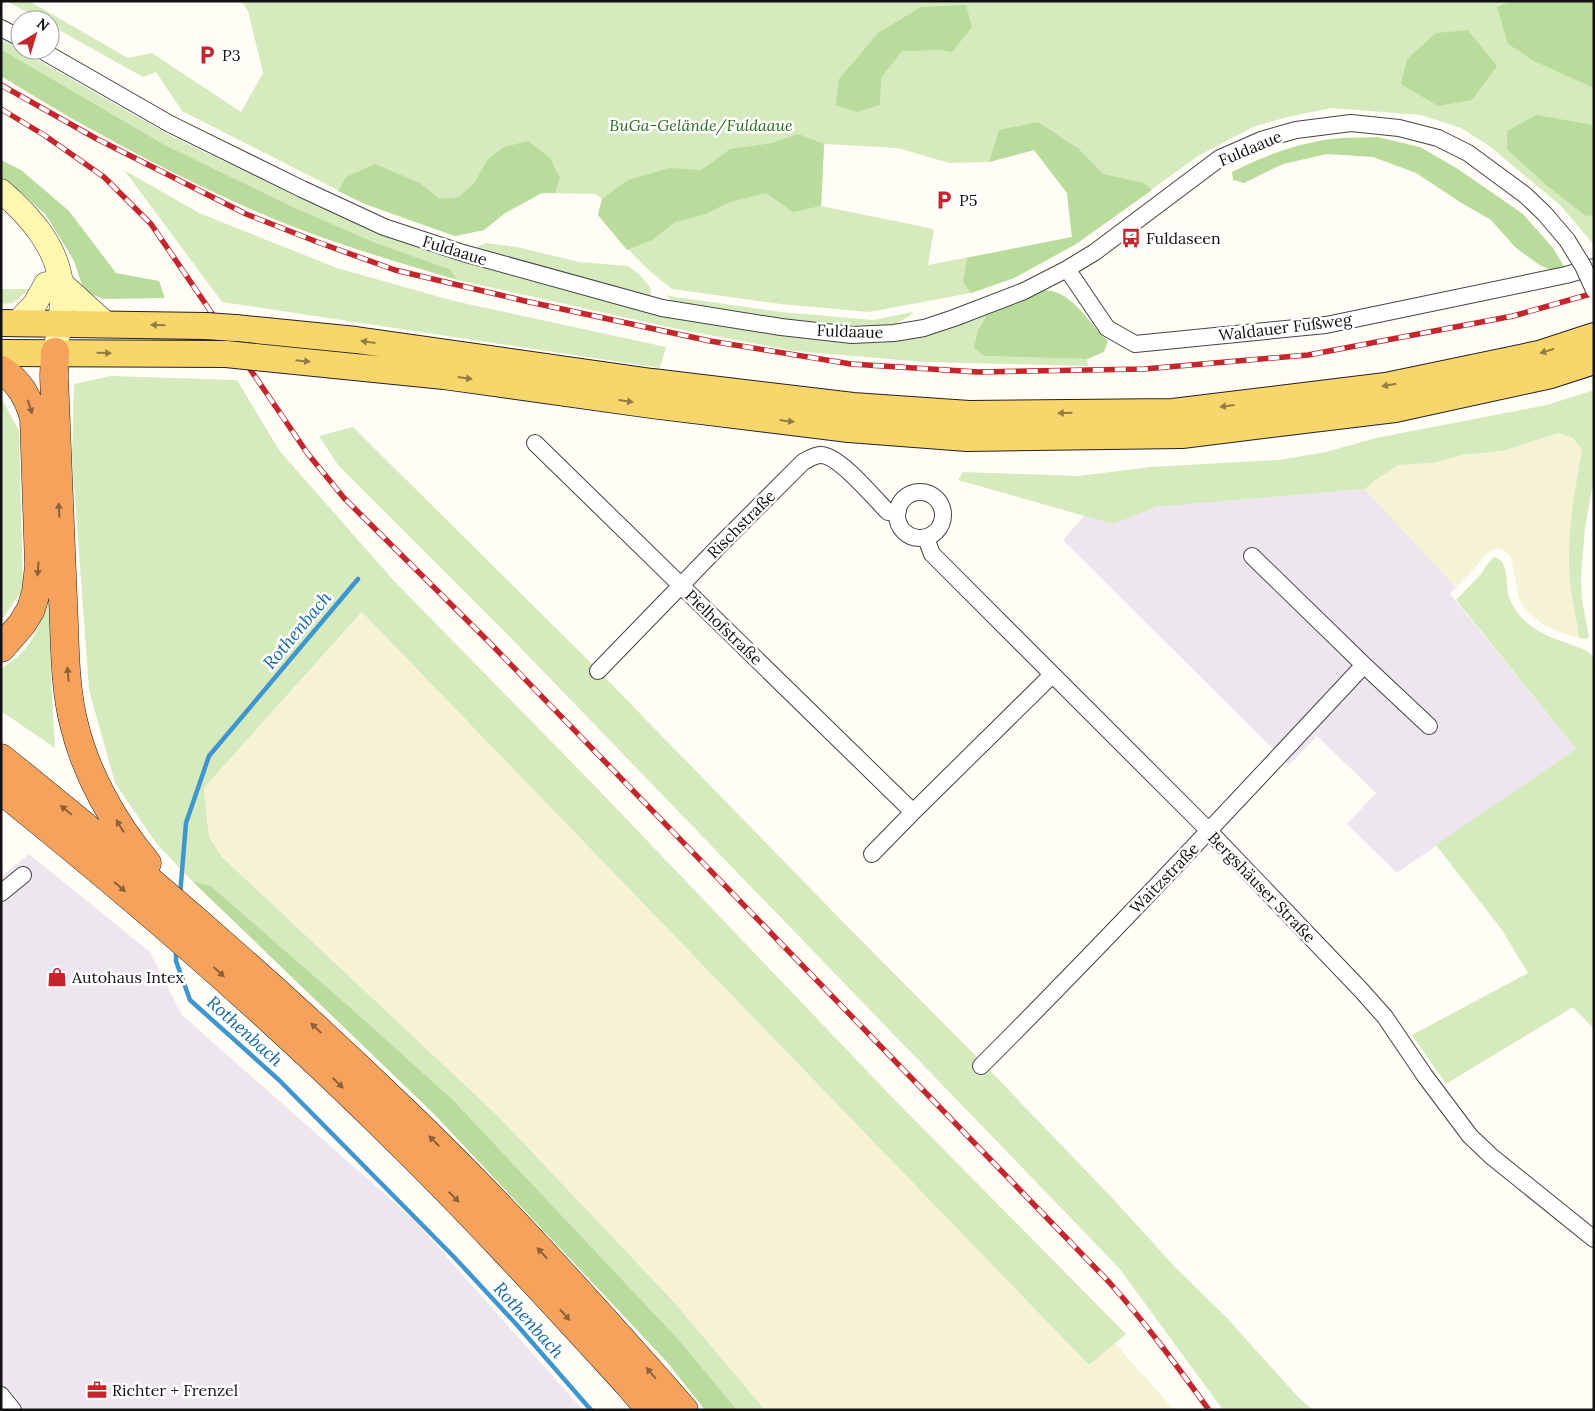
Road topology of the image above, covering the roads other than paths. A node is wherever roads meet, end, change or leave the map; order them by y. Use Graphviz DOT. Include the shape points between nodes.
graph roads {
  1 [pos="58,60"];
  2 [pos="10,198"];
  3 [pos="1594,267"];
  4 [pos="1067,269"];
  5 [pos="54,284"];
  6 [pos="1594,290"];
  7 [pos="10,323"];
  8 [pos="56,323"];
  9 [pos="106,324"];
  10 [pos="1594,336"];
  11 [pos="55,352"];
  12 [pos="1,353"];
  13 [pos="1594,361"];
  14 [pos="1,370"];
  15 [pos="535,443"];
  16 [pos="898,511"];
  17 [pos="926,538"];
  18 [pos="1252,556"];
  19 [pos="681,585"];
  20 [pos="1,648"];
  21 [pos="1364,665"];
  22 [pos="598,671"];
  23 [pos="1052,675"];
  24 [pos="1429,726"];
  25 [pos="1,758"];
  26 [pos="1,790"];
  27 [pos="913,812"];
  28 [pos="1209,831"];
  29 [pos="872,854"];
  30 [pos="23,875"];
  31 [pos="1,893"];
  32 [pos="179,913"];
  33 [pos="981,1066"];
  34 [pos="1594,1239"];
  35 [pos="1,1395"];
  36 [pos="14,1410"];
  37 [pos="650,1410"];
  38 [pos="684,1410"];
  1 -- 4 [label="street, Fuldaaue" via="170,124 384,227 463,254 662,308 852,335 894,332 924,328 954,318 1024,292"];
  2 -- 5 [label="street"];
  3 -- 4 [label="street, Waldauer Fußweg" via="1326,325 1135,344 1107,328"];
  4 -- 6 [label="street, Fuldaaue, bridge" via="1095,252 1220,158 1261,140 1296,130 1351,124 1399,128 1438,138 1468,153 1544,213 1567,240"];
  5 -- 7 [label="street"];
  5 -- 8 [label="street"];
  5 -- 9 [label="street"];
  7 -- 8 [label="main road"];
  8 -- 9 [label="main road"];
  8 -- 11 [label="street"];
  10 -- 9 [label="main road, one-way, bridge" via="1539,354 1376,387 1173,412 969,414 843,405 652,382 356,340 206,326"];
  11 -- 12 [label="main road"];
  11 -- 13 [label="main road, one-way, bridge" via="255,356 444,376 849,429 967,438 1182,435 1366,413 1551,375"];
  32 -- 11 [label="highway, one-way" via="112,814 83,756 73,722 64,629"];
  14 -- 20 [label="highway, one-way" via="16,381 29,400 34,418 39,566 31,609"];
  15 -- 19 [label="street, Pielhofstraße"];
  16 -- 17 [label="street" via="898,521 904,532"];
  16 -- 17 [label="street" via="901,502 914,493 922,492 934,497 943,517 939,528"];
  16 -- 19 [label="street, Rischstraße" via="888,512 841,463 831,457 812,457 803,462"];
  17 -- 23 [label="street, Bergshäuser Straße" via="932,554"];
  18 -- 21 [label="street"];
  19 -- 22 [label="street, Rischstraße"];
  19 -- 27 [label="street, Pielhofstraße"];
  21 -- 24 [label="street"];
  21 -- 28 [label="street, Waitzstraße"];
  23 -- 27 [label="street"];
  23 -- 28 [label="street, Bergshäuser Straße"];
  32 -- 25 [label="highway, one-way" via="104,841"];
  26 -- 32 [label="highway, one-way" via="89,860"];
  27 -- 29 [label="street"];
  28 -- 33 [label="street, Waitzstraße"];
  28 -- 34 [label="street, Bergshäuser Straße" via="1385,1017 1470,1136"];
  30 -- 31 [label="street"];
  32 -- 37 [label="highway, one-way" via="297,1044 476,1219"];
  38 -- 32 [label="highway, one-way" via="606,1321 416,1122 312,1024"];
  35 -- 36 [label="street"];
}
